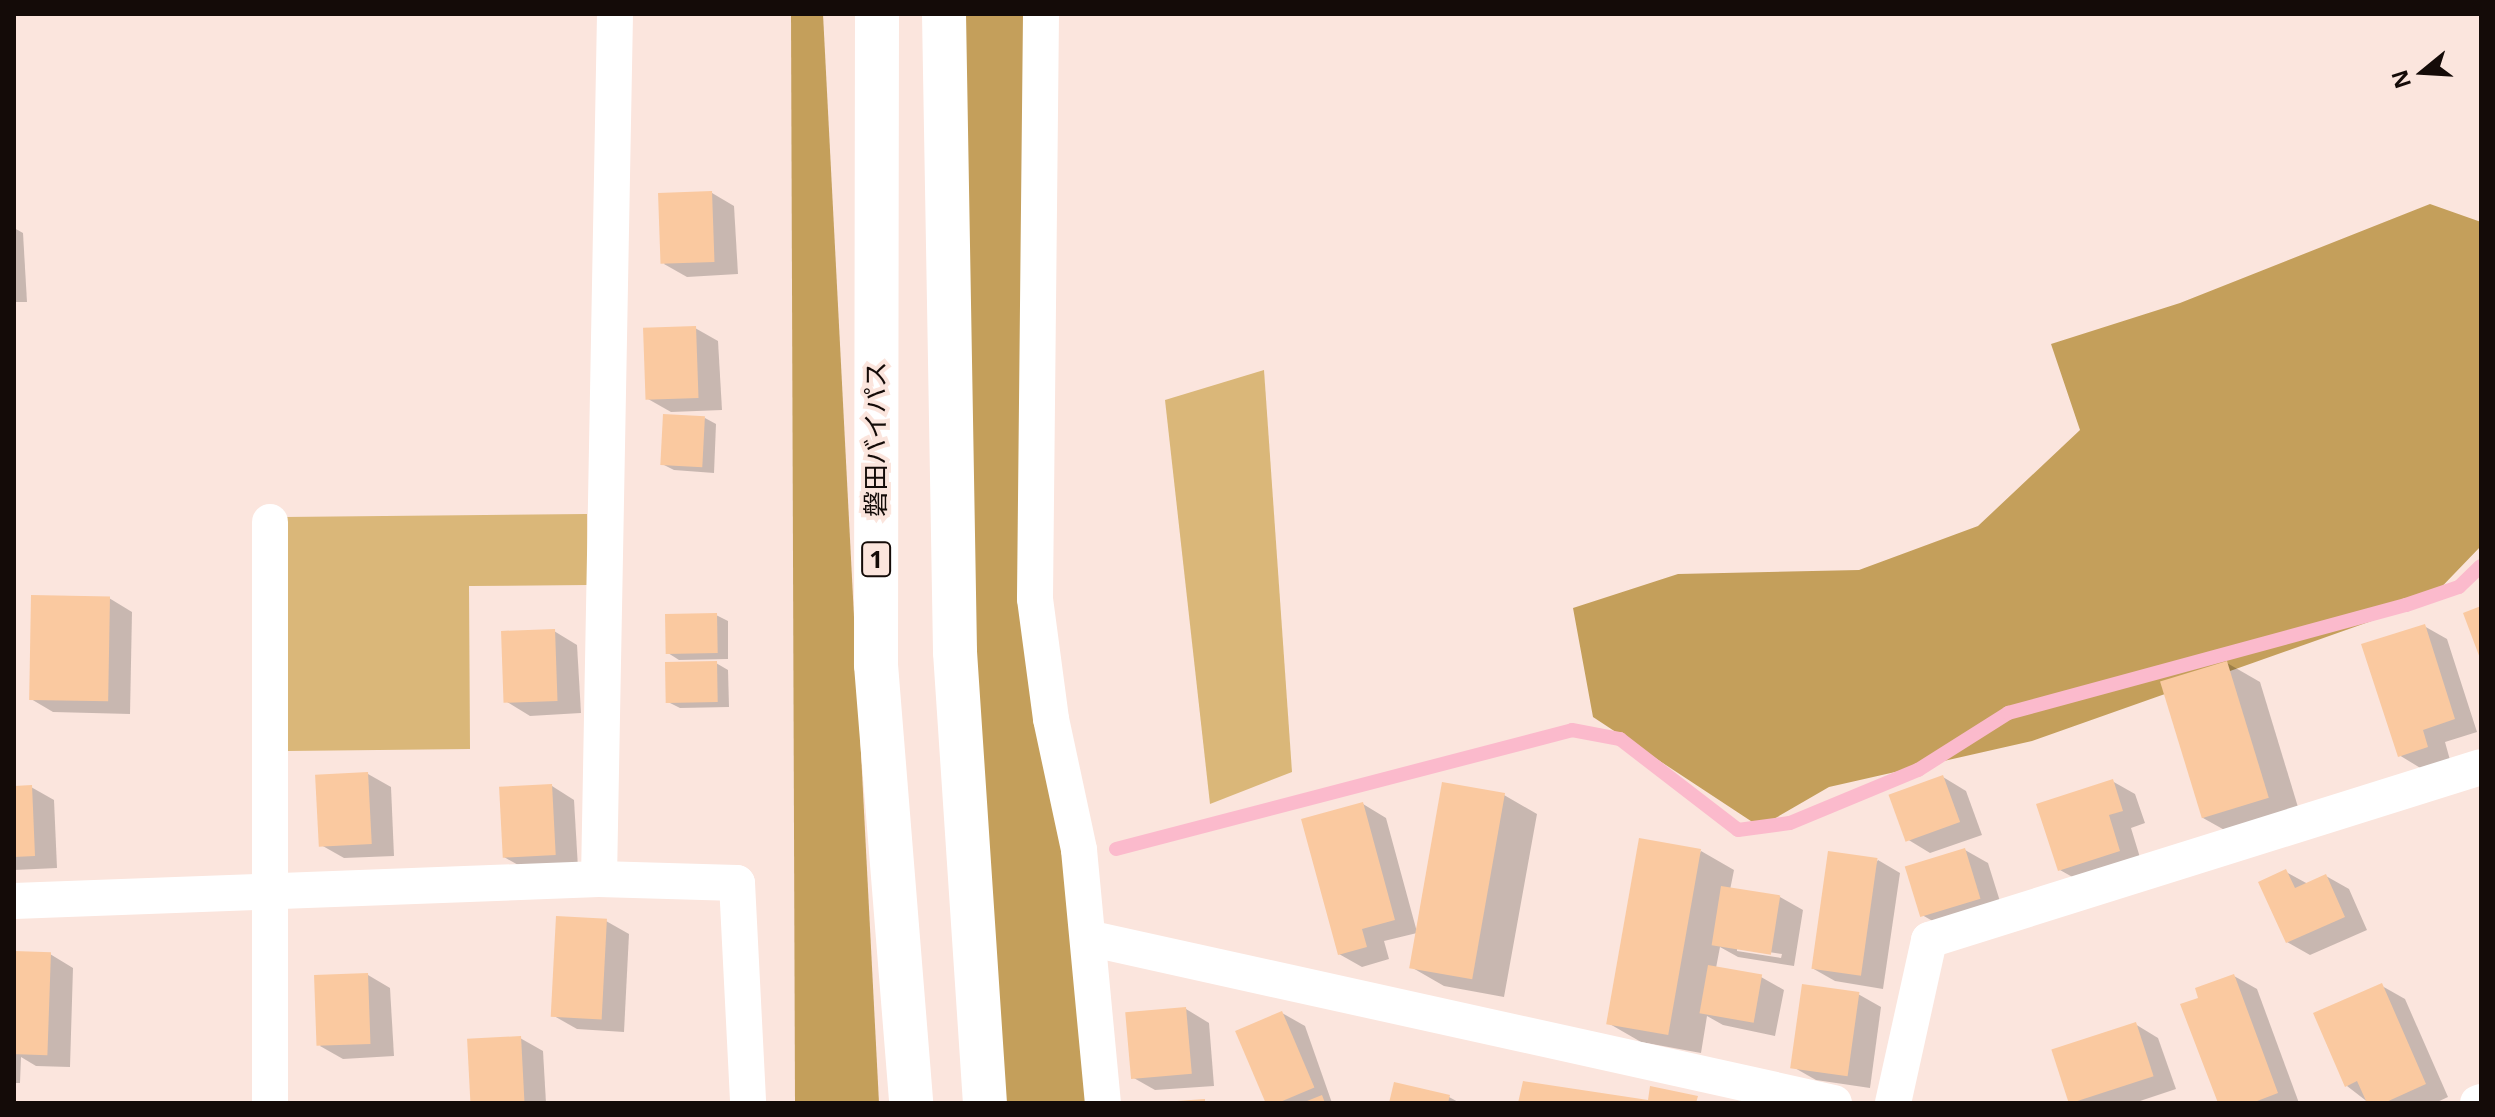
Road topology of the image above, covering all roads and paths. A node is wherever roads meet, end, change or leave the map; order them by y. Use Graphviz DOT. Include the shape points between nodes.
graph roads {
  1 [pos="615,14"];
  2 [pos="877,14"];
  3 [pos="944,14"];
  4 [pos="1041,14"];
  5 [pos="270,522"];
  6 [pos="2481,767"];
  7 [pos="599,879"];
  8 [pos="269,892"];
  9 [pos="14,901"];
  10 [pos="1088,938"];
  11 [pos="270,1103"];
  12 [pos="748,1103"];
  13 [pos="911,1103"];
  14 [pos="985,1103"];
  15 [pos="1103,1103"];
  16 [pos="1834,1103"];
  17 [pos="1893,1103"];
  1 -- 7 [label="street"];
  2 -- 13 [label="highway, 磐田バイパス / 1" via="876,665"];
  3 -- 14 [label="highway" via="955,652"];
  4 -- 10 [label="street" via="1035,599 1051,719 1079,850"];
  5 -- 8 [label="street"];
  6 -- 17 [label="street" via="1929,940"];
  7 -- 8 [label="street"];
  7 -- 12 [label="street" via="737,883"];
  8 -- 9 [label="street"];
  8 -- 11 [label="street"];
  10 -- 15 [label="street"];
  10 -- 16 [label="street"];
}
